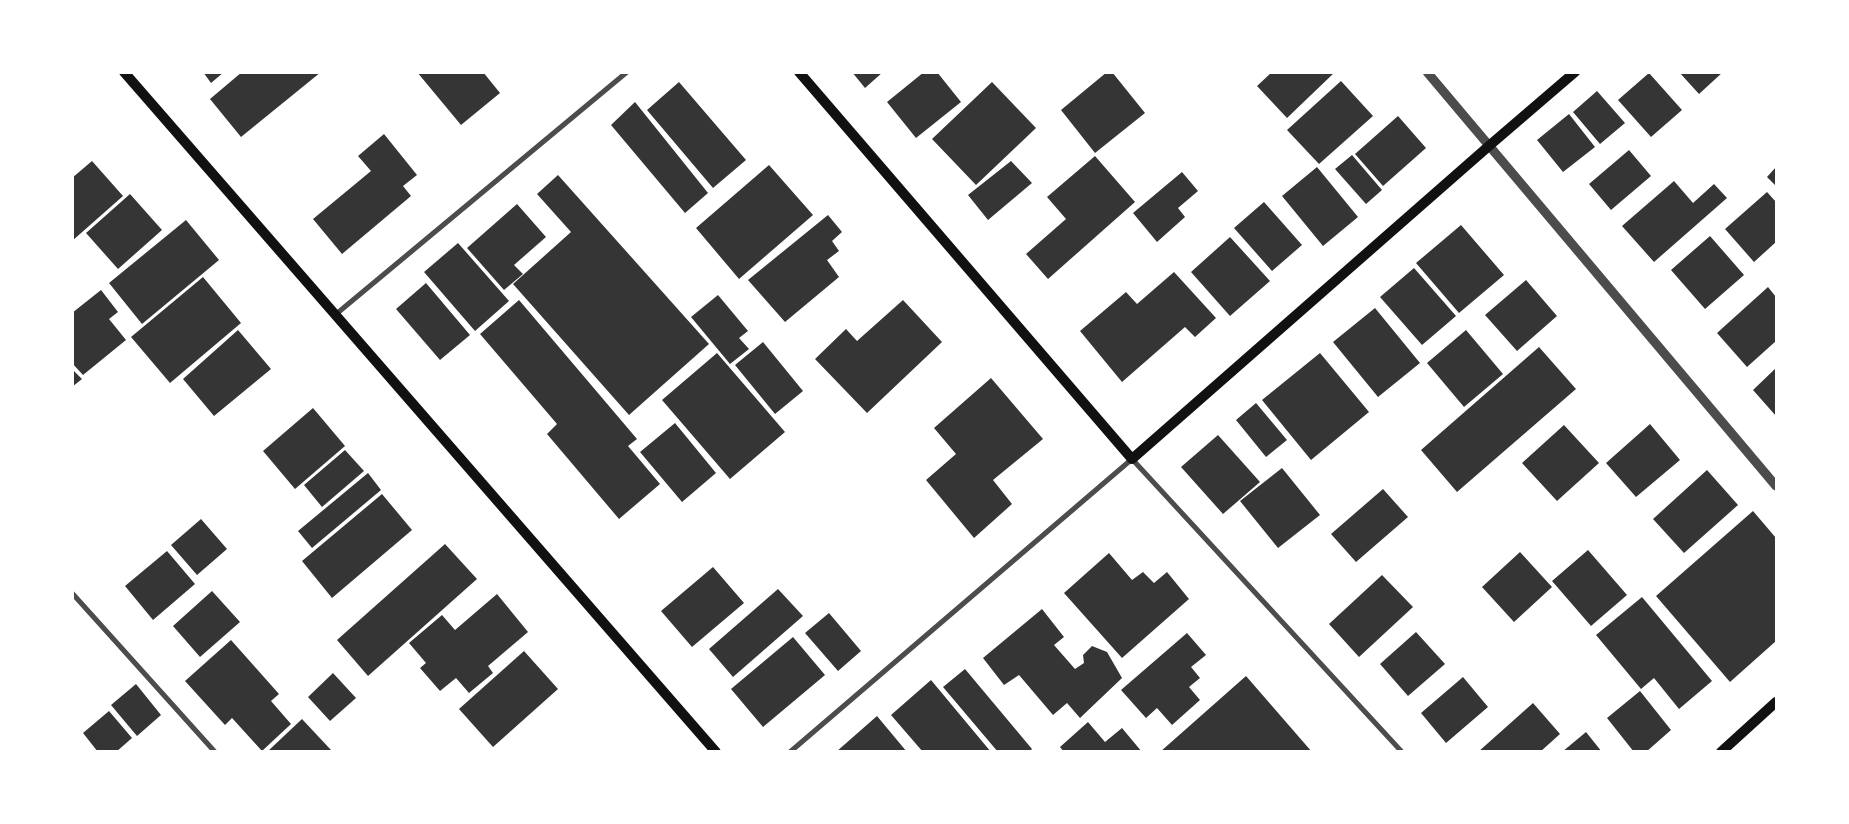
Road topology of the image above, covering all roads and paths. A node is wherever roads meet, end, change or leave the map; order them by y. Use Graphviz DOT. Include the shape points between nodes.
graph roads {
  1 [pos="124,72"];
  2 [pos="627,72"];
  3 [pos="799,72"];
  4 [pos="1427,72"];
  5 [pos="1575,72"];
  6 [pos="1490,145"];
  7 [pos="334,315"];
  8 [pos="1132,459"];
  9 [pos="1776,486"];
  10 [pos="72,593"];
  11 [pos="1776,702"];
  12 [pos="216,752"];
  13 [pos="716,752"];
  14 [pos="790,752"];
  15 [pos="1402,752"];
  16 [pos="1721,752"];
  1 -- 7 [label="main road"];
  2 -- 7 [label="street"];
  3 -- 8 [label="main road"];
  4 -- 6 [label="street"];
  5 -- 6 [label="main road"];
  6 -- 8 [label="main road"];
  6 -- 9 [label="street"];
  7 -- 13 [label="main road"];
  8 -- 14 [label="street"];
  8 -- 15 [label="street"];
  10 -- 12 [label="street"];
  11 -- 16 [label="main road"];
}
